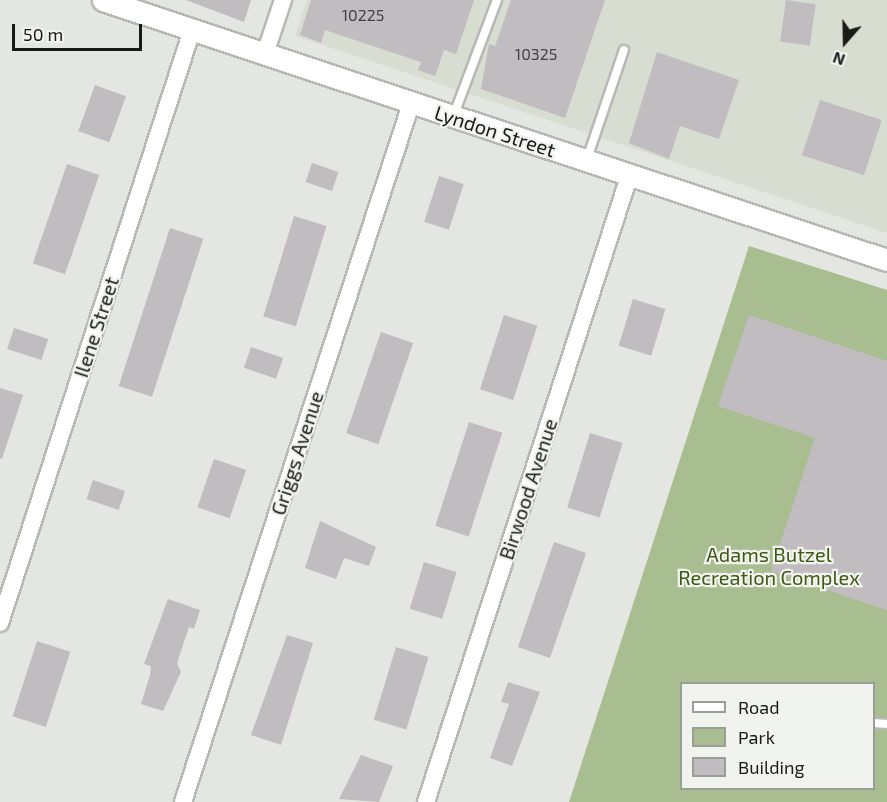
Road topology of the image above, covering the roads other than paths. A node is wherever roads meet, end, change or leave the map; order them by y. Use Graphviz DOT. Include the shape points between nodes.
graph roads {
  1 [pos="103,0"];
  2 [pos="283,0"];
  3 [pos="497,0"];
  4 [pos="192,30"];
  5 [pos="624,50"];
  6 [pos="265,54"];
  7 [pos="411,104"];
  8 [pos="453,117"];
  9 [pos="586,162"];
  10 [pos="629,177"];
  11 [pos="887,260"];
  12 [pos="0,623"];
  13 [pos="183,802"];
  14 [pos="426,802"];
  1 -- 4 [label="street, Lyndon Street"];
  2 -- 6 [label="street"];
  3 -- 8 [label="lane"];
  4 -- 6 [label="street, Lyndon Street"];
  4 -- 12 [label="street, Ilene Street"];
  5 -- 9 [label="lane"];
  6 -- 7 [label="street, Lyndon Street"];
  7 -- 8 [label="street, Lyndon Street"];
  7 -- 13 [label="street, Griggs Avenue"];
  8 -- 9 [label="street, Lyndon Street"];
  9 -- 10 [label="street, Lyndon Street"];
  10 -- 11 [label="street, Lyndon Street"];
  10 -- 14 [label="street, Birwood Avenue"];
}
